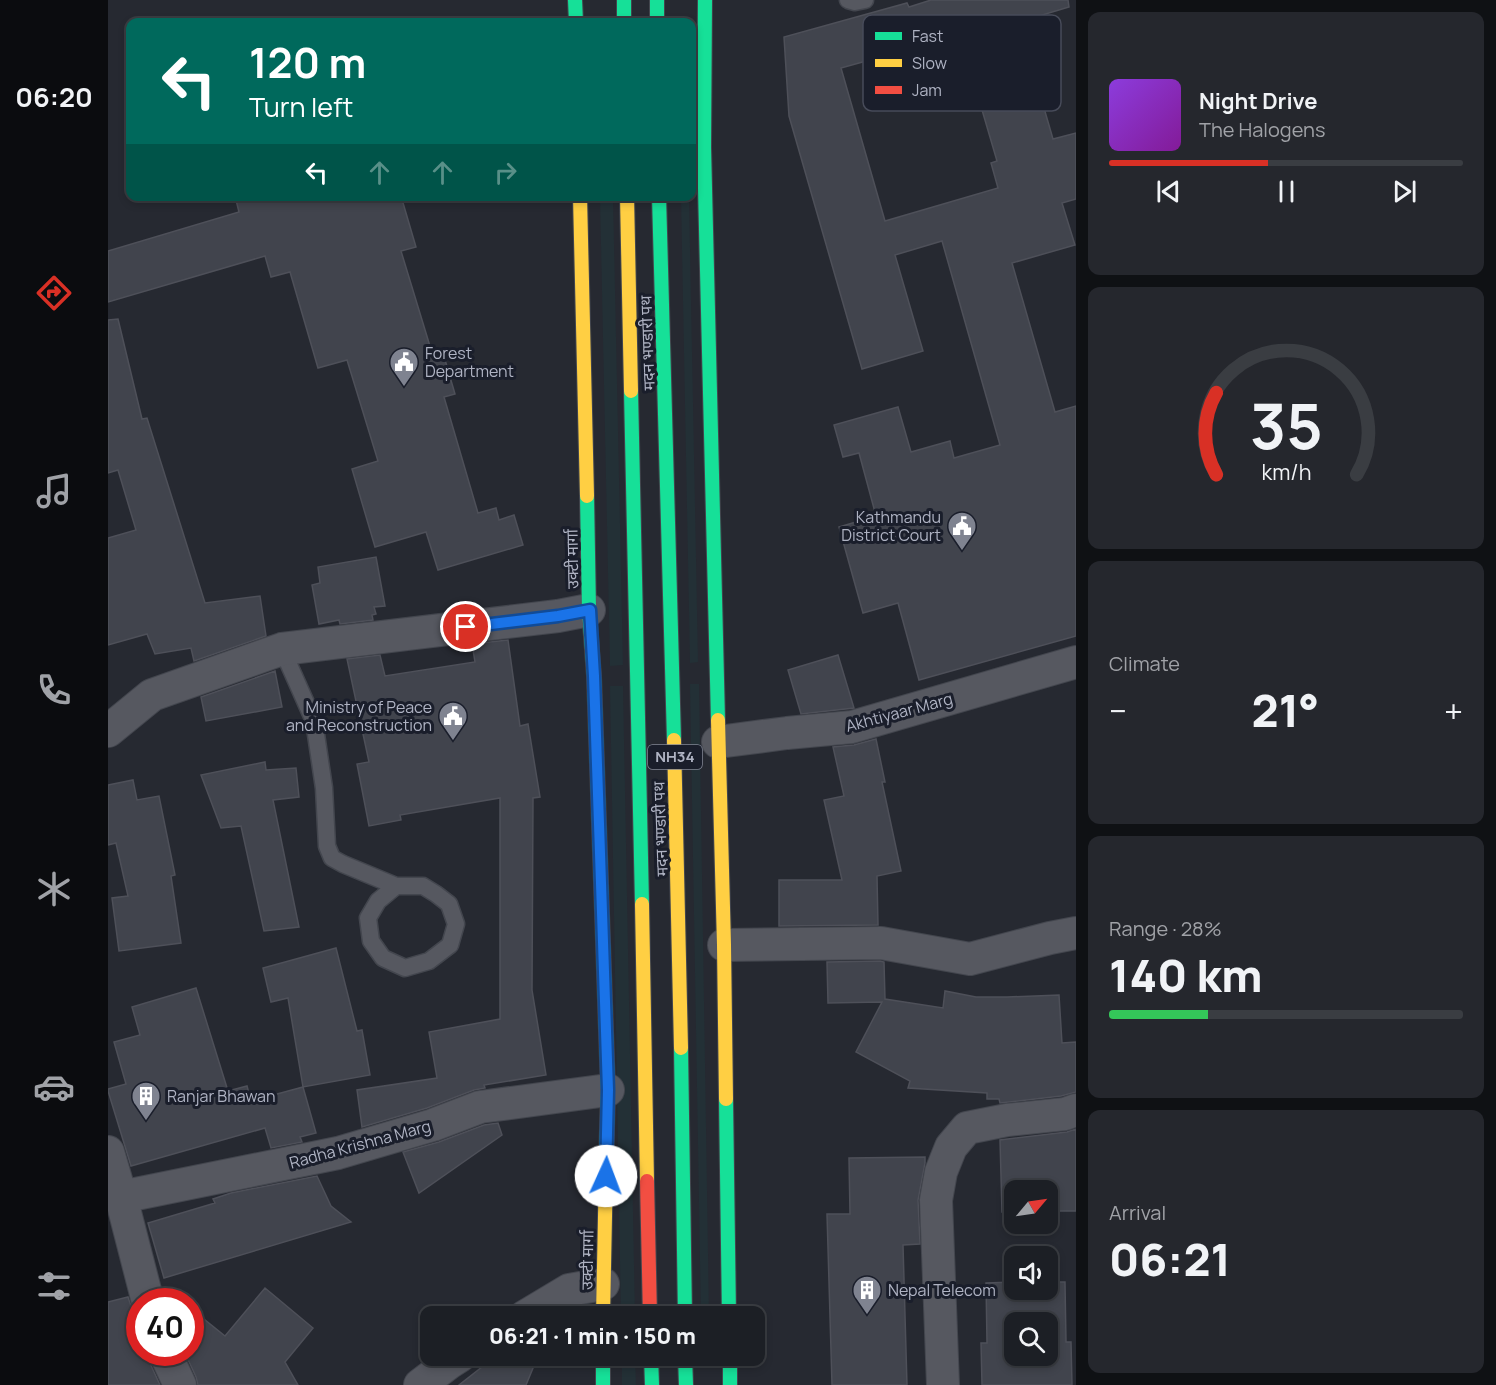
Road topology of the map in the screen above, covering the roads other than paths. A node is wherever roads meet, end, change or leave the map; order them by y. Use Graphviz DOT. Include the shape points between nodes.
graph roads {
  1 [pos="575,0"];
  2 [pos="624,0"];
  3 [pos="657,0"];
  4 [pos="705,0"];
  5 [pos="848,0"];
  6 [pos="865,0"];
  7 [pos="576,18"];
  8 [pos="624,18"];
  9 [pos="657,18"];
  10 [pos="580,201"];
  11 [pos="627,201"];
  12 [pos="659,201"];
  13 [pos="590,610"];
  14 [pos="282,649"];
  15 [pos="1076,662"];
  16 [pos="108,731"];
  17 [pos="718,742"];
  18 [pos="396,886"];
  19 [pos="1076,933"];
  20 [pos="724,945"];
  21 [pos="608,1090"];
  22 [pos="1076,1110"];
  23 [pos="108,1152"];
  24 [pos="121,1197"];
  25 [pos="603,1284"];
  26 [pos="144,1288"];
  27 [pos="542,1306"];
  28 [pos="603,1306"];
  29 [pos="650,1306"];
  30 [pos="685,1306"];
  31 [pos="729,1306"];
  32 [pos="171,1366"];
  33 [pos="445,1366"];
  34 [pos="603,1366"];
  35 [pos="651,1366"];
  36 [pos="685,1366"];
  37 [pos="730,1366"];
  38 [pos="180,1385"];
  39 [pos="420,1385"];
  40 [pos="603,1385"];
  41 [pos="652,1385"];
  42 [pos="686,1385"];
  43 [pos="730,1385"];
  44 [pos="943,1385"];
  1 -- 7 [label="main road"];
  2 -- 8 [label="main road"];
  3 -- 9 [label="main road"];
  4 -- 17 [label="main road" via="704,147"];
  5 -- 6 [label="lane"];
  10 -- 13 [label="main road, उक्टी मार्गा"];
  11 -- 29 [label="main road, मदन भण्डारी पथ / NH34"];
  12 -- 30 [label="main road, मदन भण्डारी पथ / NH34" via="680,961"];
  13 -- 14 [label="street"];
  13 -- 21 [label="main road, उक्टी मार्गा"];
  14 -- 16 [label="street" via="152,695"];
  14 -- 18 [label="lane" via="314,721 324,788 327,846 332,858"];
  15 -- 17 [label="street, Akhtiyaar Marg" via="852,727"];
  17 -- 20 [label="main road"];
  18 -- 18 [label="lane" via="423,886 436,894 449,904 456,924 450,945 429,960 405,968 383,957 371,941 368,918 378,902"];
  19 -- 20 [label="street" via="970,959 881,943"];
  20 -- 31 [label="main road"];
  21 -- 24 [label="street, Radha Krishna Marg" via="480,1107 338,1154"];
  21 -- 25 [label="main road, उक्टी मार्गा"];
  22 -- 44 [label="street" via="967,1128 951,1147 936,1200"];
  23 -- 24 [label="street"];
  24 -- 26 [label="street"];
  25 -- 27 [label="street" via="569,1290"];
  25 -- 28 [label="main road, उक्टी मार्गा"];
  32 -- 38 [label="street"];
  33 -- 39 [label="street"];
  34 -- 40 [label="main road"];
  35 -- 41 [label="main road"];
  36 -- 42 [label="main road"];
  37 -- 43 [label="main road"];
}
